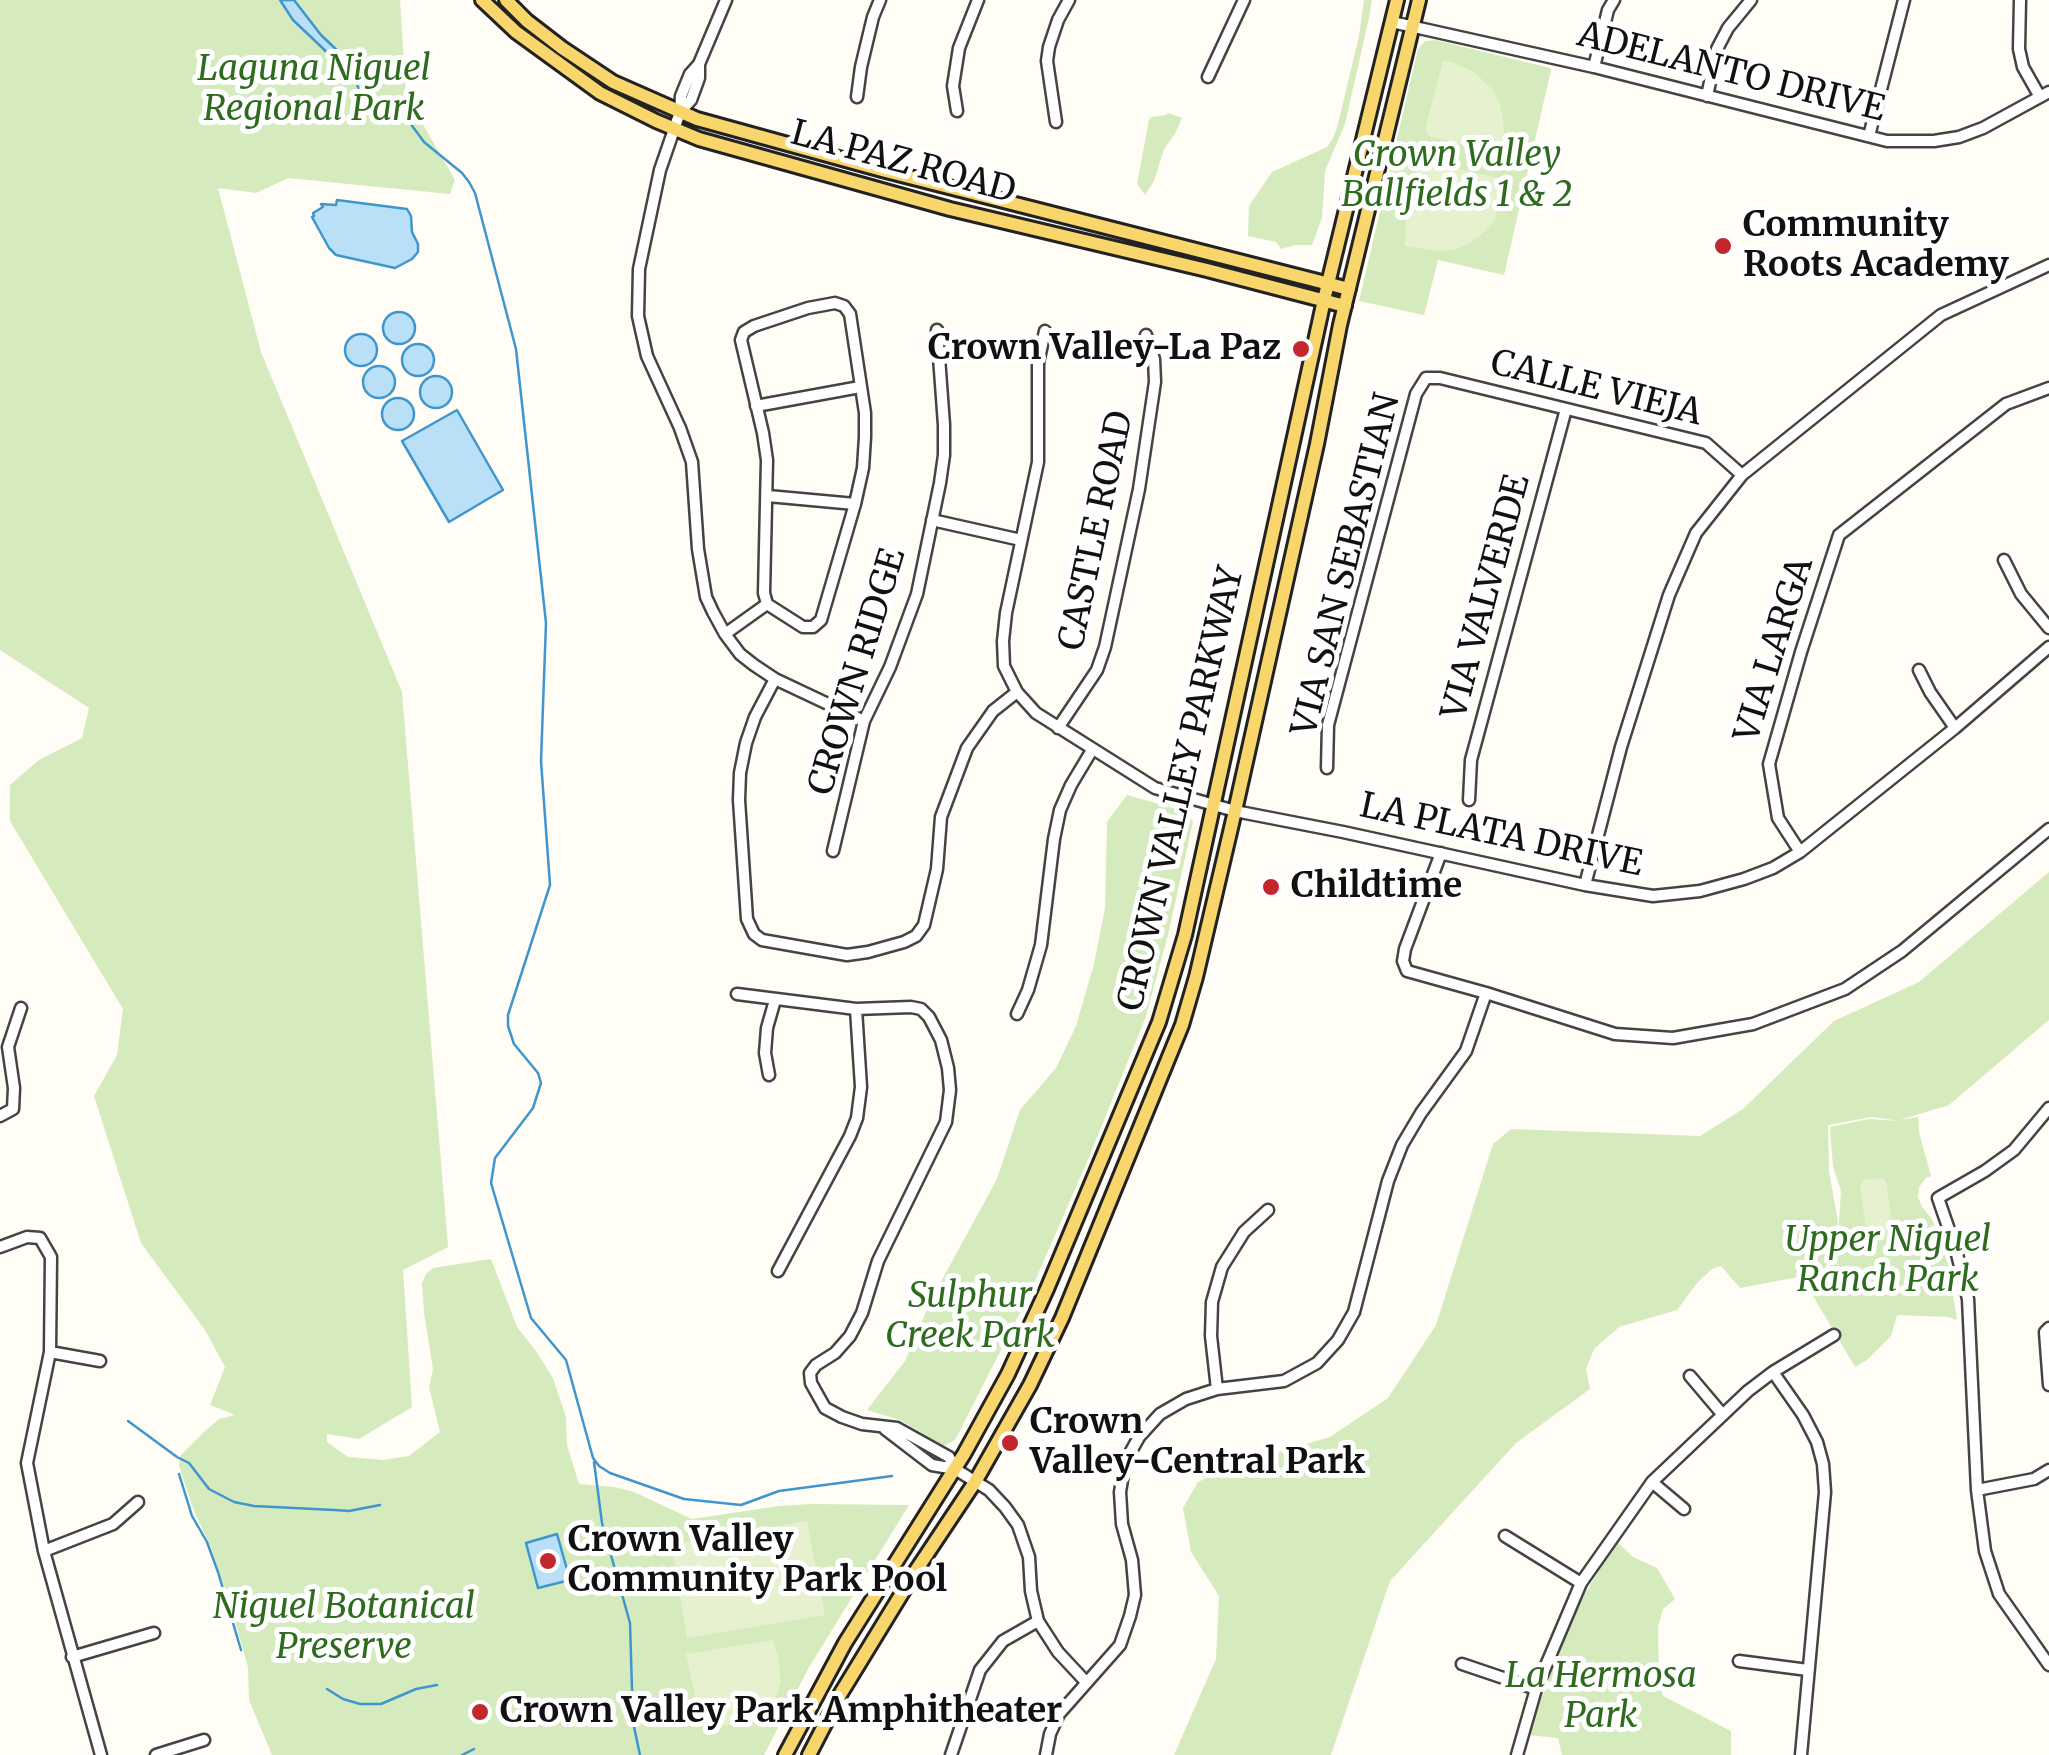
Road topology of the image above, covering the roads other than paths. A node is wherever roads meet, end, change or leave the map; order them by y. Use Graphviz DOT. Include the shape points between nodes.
graph roads {
  1 [pos="506,0"];
  2 [pos="726,0"];
  3 [pos="880,0"];
  4 [pos="978,0"];
  5 [pos="1070,0"];
  6 [pos="1244,0"];
  7 [pos="1397,0"];
  8 [pos="1419,0"];
  9 [pos="1614,0"];
  10 [pos="1752,0"];
  11 [pos="1904,0"];
  12 [pos="2020,0"];
  13 [pos="485,1"];
  14 [pos="1392,22"];
  15 [pos="1413,26"];
  16 [pos="1594,67"];
  17 [pos="1208,77"];
  18 [pos="2044,95"];
  19 [pos="1706,96"];
  20 [pos="857,97"];
  21 [pos="957,111"];
  22 [pos="680,112"];
  23 [pos="1056,122"];
  24 [pos="674,129"];
  25 [pos="1869,136"];
  26 [pos="2049,265"];
  27 [pos="1328,282"];
  28 [pos="1350,289"];
  29 [pos="1324,300"];
  30 [pos="1345,306"];
  31 [pos="937,330"];
  32 [pos="1045,331"];
  33 [pos="1146,335"];
  34 [pos="1426,378"];
  35 [pos="860,388"];
  36 [pos="2049,388"];
  37 [pos="756,406"];
  38 [pos="1566,409"];
  39 [pos="1742,475"];
  40 [pos="768,496"];
  41 [pos="855,504"];
  42 [pos="932,520"];
  43 [pos="1021,540"];
  44 [pos="2004,560"];
  45 [pos="766,604"];
  46 [pos="2049,628"];
  47 [pos="725,634"];
  48 [pos="2049,647"];
  49 [pos="1918,670"];
  50 [pos="775,679"];
  51 [pos="1017,692"];
  52 [pos="864,721"];
  53 [pos="1058,728"];
  54 [pos="1956,728"];
  55 [pos="1092,750"];
  56 [pos="1327,768"];
  57 [pos="1468,800"];
  58 [pos="1213,806"];
  59 [pos="1235,811"];
  60 [pos="2049,828"];
  61 [pos="833,852"];
  62 [pos="1800,852"];
  63 [pos="1440,853"];
  64 [pos="1585,885"];
  65 [pos="1486,993"];
  66 [pos="737,994"];
  67 [pos="775,1000"];
  68 [pos="21,1008"];
  69 [pos="856,1009"];
  70 [pos="1018,1014"];
  71 [pos="769,1075"];
  72 [pos="2049,1108"];
  73 [pos="0,1116"];
  74 [pos="1268,1210"];
  75 [pos="0,1247"];
  76 [pos="778,1271"];
  77 [pos="2047,1330"];
  78 [pos="1834,1335"];
  79 [pos="50,1352"];
  80 [pos="100,1360"];
  81 [pos="1773,1372"];
  82 [pos="1690,1376"];
  83 [pos="2049,1385"];
  84 [pos="1217,1389"];
  85 [pos="1723,1415"];
  86 [pos="955,1468"];
  87 [pos="2049,1470"];
  88 [pos="975,1482"];
  89 [pos="1652,1482"];
  90 [pos="1977,1490"];
  91 [pos="138,1502"];
  92 [pos="1684,1509"];
  93 [pos="1506,1536"];
  94 [pos="44,1551"];
  95 [pos="1581,1582"];
  96 [pos="1038,1621"];
  97 [pos="154,1633"];
  98 [pos="72,1657"];
  99 [pos="1740,1661"];
  100 [pos="1462,1664"];
  101 [pos="2049,1666"];
  102 [pos="1808,1670"];
  103 [pos="1086,1682"];
  104 [pos="1536,1689"];
  105 [pos="204,1740"];
  106 [pos="101,1755"];
  107 [pos="156,1755"];
  108 [pos="786,1755"];
  109 [pos="809,1755"];
  110 [pos="951,1755"];
  111 [pos="1046,1755"];
  112 [pos="1516,1755"];
  113 [pos="1802,1755"];
  1 -- 22 [label="main road, LA PAZ ROAD" via="586,64"];
  2 -- 22 [label="street" via="690,74"];
  3 -- 20 [label="street"];
  4 -- 21 [label="street" via="959,48"];
  5 -- 23 [label="street" via="1049,47"];
  6 -- 17 [label="street"];
  7 -- 14 [label="main road, CROWN VALLEY PARKWAY"];
  8 -- 15 [label="main road, CROWN VALLEY PARKWAY"];
  9 -- 16 [label="street"];
  10 -- 19 [label="street" via="1728,28"];
  11 -- 25 [label="street"];
  12 -- 18 [label="street" via="2023,67"];
  13 -- 24 [label="main road, LA PAZ ROAD" via="600,93"];
  14 -- 15 [label="street, ADELANTO DRIVE"];
  14 -- 27 [label="main road, CROWN VALLEY PARKWAY"];
  15 -- 16 [label="street, ADELANTO DRIVE"];
  15 -- 28 [label="main road, CROWN VALLEY PARKWAY"];
  16 -- 19 [label="street, ADELANTO DRIVE"];
  18 -- 25 [label="street, ADELANTO DRIVE" via="1959,138 1908,142"];
  19 -- 25 [label="street, ADELANTO DRIVE"];
  22 -- 24 [label="street"];
  22 -- 27 [label="main road, LA PAZ ROAD"];
  24 -- 29 [label="main road, LA PAZ ROAD" via="950,209"];
  24 -- 47 [label="street" via="639,269 638,316 647,356 692,462 706,597"];
  26 -- 39 [label="street" via="1942,315"];
  27 -- 28 [label="main road, LA PAZ ROAD"];
  27 -- 29 [label="main road, CROWN VALLEY PARKWAY"];
  28 -- 30 [label="main road, CROWN VALLEY PARKWAY"];
  29 -- 30 [label="main road, LA PAZ ROAD"];
  29 -- 58 [label="main road, CROWN VALLEY PARKWAY"];
  30 -- 59 [label="main road, CROWN VALLEY PARKWAY"];
  31 -- 42 [label="street, CROWN RIDGE" via="944,455"];
  32 -- 43 [label="street" via="1038,363 1038,462"];
  33 -- 53 [label="street, CASTLE ROAD" via="1155,382 1105,648"];
  34 -- 38 [label="street, CALLE VIEJA"];
  34 -- 56 [label="street, VIA SAN SEBASTIAN" via="1416,394 1328,725"];
  35 -- 37 [label="street"];
  35 -- 37 [label="street" via="850,314 835,303 744,332 740,340"];
  35 -- 41 [label="street" via="865,437"];
  36 -- 62 [label="street, VIA LARGA" via="2006,404 1838,535 1769,764 1778,818"];
  37 -- 40 [label="street"];
  38 -- 39 [label="street, CALLE VIEJA" via="1706,443"];
  38 -- 57 [label="street, VIA VALVERDE" via="1472,760"];
  39 -- 64 [label="street" via="1696,533 1669,595"];
  40 -- 41 [label="street"];
  40 -- 45 [label="street"];
  41 -- 45 [label="street" via="821,620 803,627"];
  42 -- 43 [label="street"];
  42 -- 52 [label="street, CROWN RIDGE" via="917,594"];
  43 -- 51 [label="street" via="1004,641 1004,666"];
  44 -- 46 [label="street"];
  45 -- 47 [label="street"];
  47 -- 50 [label="street"];
  48 -- 54 [label="street, LA PLATA DRIVE"];
  49 -- 54 [label="street"];
  50 -- 51 [label="street" via="755,717 740,773 747,919 762,940 856,955 904,942 924,924 941,817 961,762 980,727"];
  50 -- 52 [label="street"];
  51 -- 53 [label="street, LA PLATA DRIVE"];
  52 -- 61 [label="street, CROWN RIDGE"];
  53 -- 55 [label="street, LA PLATA DRIVE"];
  54 -- 62 [label="street, LA PLATA DRIVE"];
  55 -- 58 [label="street, LA PLATA DRIVE" via="1154,788"];
  55 -- 70 [label="street" via="1060,810 1041,946"];
  58 -- 59 [label="street, LA PLATA DRIVE"];
  58 -- 86 [label="main road, CROWN VALLEY PARKWAY" via="1159,1022 1027,1336"];
  59 -- 63 [label="street, LA PLATA DRIVE"];
  59 -- 88 [label="main road, CROWN VALLEY PARKWAY" via="1182,1025 1046,1352"];
  60 -- 65 [label="street" via="1902,951 1845,988 1752,1024 1673,1038 1615,1034"];
  62 -- 64 [label="street, LA PLATA DRIVE" via="1744,880 1700,891 1653,896"];
  63 -- 64 [label="street, LA PLATA DRIVE"];
  63 -- 65 [label="street" via="1404,949 1406,971"];
  65 -- 84 [label="street" via="1466,1050 1402,1145 1354,1312 1338,1340 1317,1363 1284,1381"];
  66 -- 67 [label="street"];
  67 -- 69 [label="street"];
  67 -- 71 [label="street" via="765,1053"];
  68 -- 73 [label="street" via="8,1047 14,1109"];
  69 -- 76 [label="street" via="862,1087 857,1118"];
  69 -- 86 [label="street" via="921,1009 941,1040 950,1090 946,1122 878,1262 862,1314 850,1336 810,1373 811,1383 825,1408 884,1428 932,1465"];
  72 -- 90 [label="street" via="2014,1150 1939,1195 1968,1298"];
  74 -- 84 [label="street" via="1229,1255 1212,1302"];
  75 -- 79 [label="street" via="40,1238 52,1256"];
  77 -- 83 [label="street"];
  78 -- 81 [label="street"];
  79 -- 80 [label="street"];
  79 -- 94 [label="street" via="27,1464"];
  81 -- 85 [label="street"];
  81 -- 102 [label="street" via="1803,1415 1823,1464 1826,1492"];
  82 -- 85 [label="street"];
  84 -- 103 [label="street" via="1160,1414 1125,1462 1122,1524 1135,1595 1120,1645"];
  85 -- 89 [label="street"];
  86 -- 88 [label="street"];
  86 -- 108 [label="main road, CROWN VALLEY PARKWAY" via="845,1643"];
  87 -- 90 [label="street"];
  88 -- 96 [label="street" via="1018,1525"];
  88 -- 109 [label="main road, CROWN VALLEY PARKWAY"];
  89 -- 92 [label="street"];
  89 -- 95 [label="street"];
  90 -- 101 [label="street" via="1984,1551 1999,1594"];
  91 -- 94 [label="street" via="113,1524"];
  93 -- 95 [label="street"];
  94 -- 98 [label="street"];
  95 -- 104 [label="street"];
  96 -- 103 [label="street"];
  96 -- 110 [label="street" via="1004,1641 980,1670"];
  97 -- 98 [label="street"];
  98 -- 106 [label="street"];
  99 -- 102 [label="street"];
  100 -- 104 [label="street"];
  102 -- 113 [label="street"];
  103 -- 111 [label="street" via="1059,1714"];
  104 -- 112 [label="street"];
  105 -- 107 [label="street"];
}
